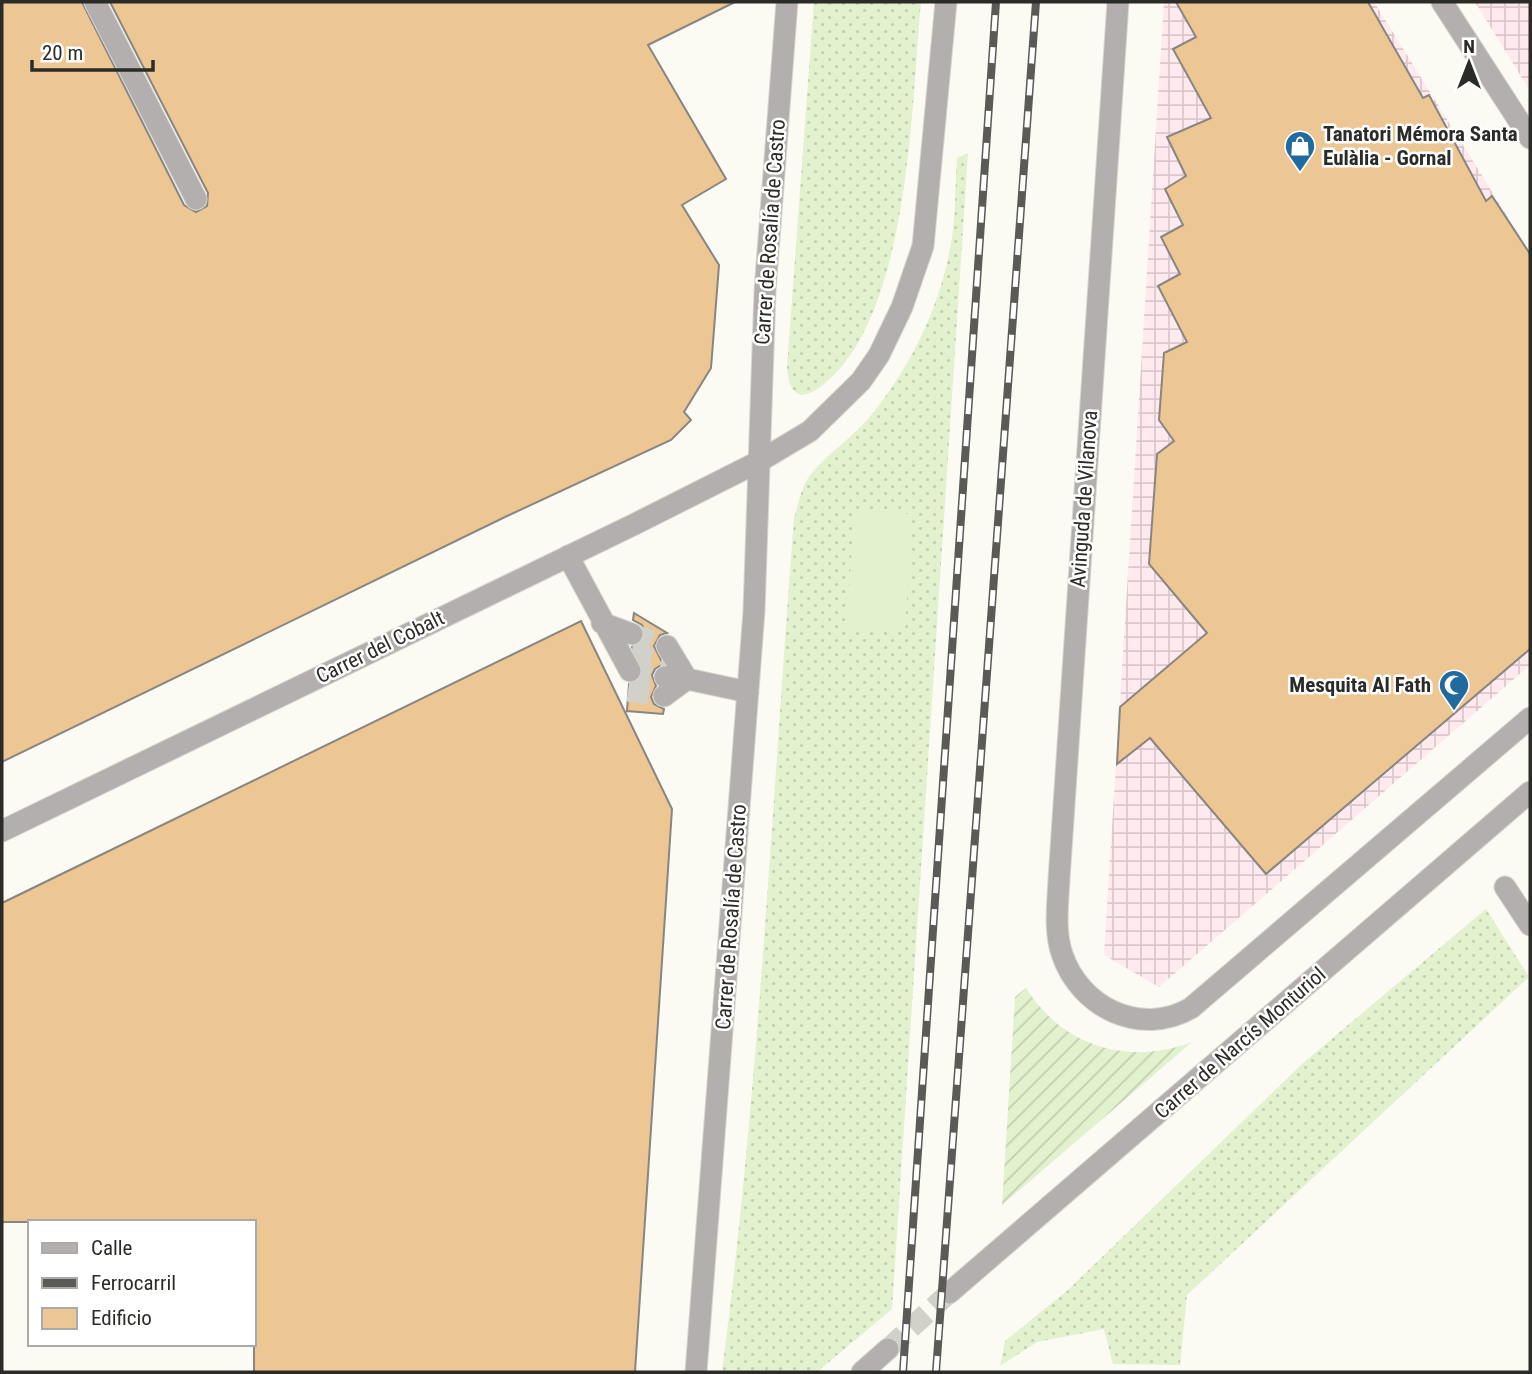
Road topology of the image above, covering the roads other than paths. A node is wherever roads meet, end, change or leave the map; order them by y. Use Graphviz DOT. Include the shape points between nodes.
graph roads {
  1 [pos="95,2"];
  2 [pos="787,2"];
  3 [pos="946,2"];
  4 [pos="1118,2"];
  5 [pos="1442,2"];
  6 [pos="1530,138"];
  7 [pos="196,199"];
  8 [pos="758,462"];
  9 [pos="568,556"];
  10 [pos="602,623"];
  11 [pos="670,672"];
  12 [pos="748,692"];
  13 [pos="1530,718"];
  14 [pos="1530,792"];
  15 [pos="2,831"];
  16 [pos="1505,887"];
  17 [pos="1530,925"];
  18 [pos="949,1293"];
  19 [pos="888,1349"];
  20 [pos="696,1372"];
  21 [pos="862,1372"];
  1 -- 7 [label="street"];
  2 -- 8 [label="street, Carrer de Rosalía de Castro" via="765,290"];
  3 -- 8 [label="street" via="923,246 902,307 861,381 810,431"];
  4 -- 13 [label="street, Avinguda de Vilanova" via="1058,914 1061,952 1070,972 1109,1010 1144,1021 1163,1021 1191,1008"];
  5 -- 6 [label="street"];
  8 -- 9 [label="street, Carrer del Cobalt"];
  8 -- 12 [label="street, Carrer de Rosalía de Castro"];
  9 -- 10 [label="street"];
  9 -- 15 [label="street, Carrer del Cobalt"];
  10 -- 10 [label="street" via="630,662"];
  11 -- 12 [label="street"];
  12 -- 20 [label="street, Carrer de Rosalía de Castro"];
  14 -- 18 [label="street, Carrer de Narcís Monturiol"];
  16 -- 17 [label="street"];
  19 -- 21 [label="street"];
}
